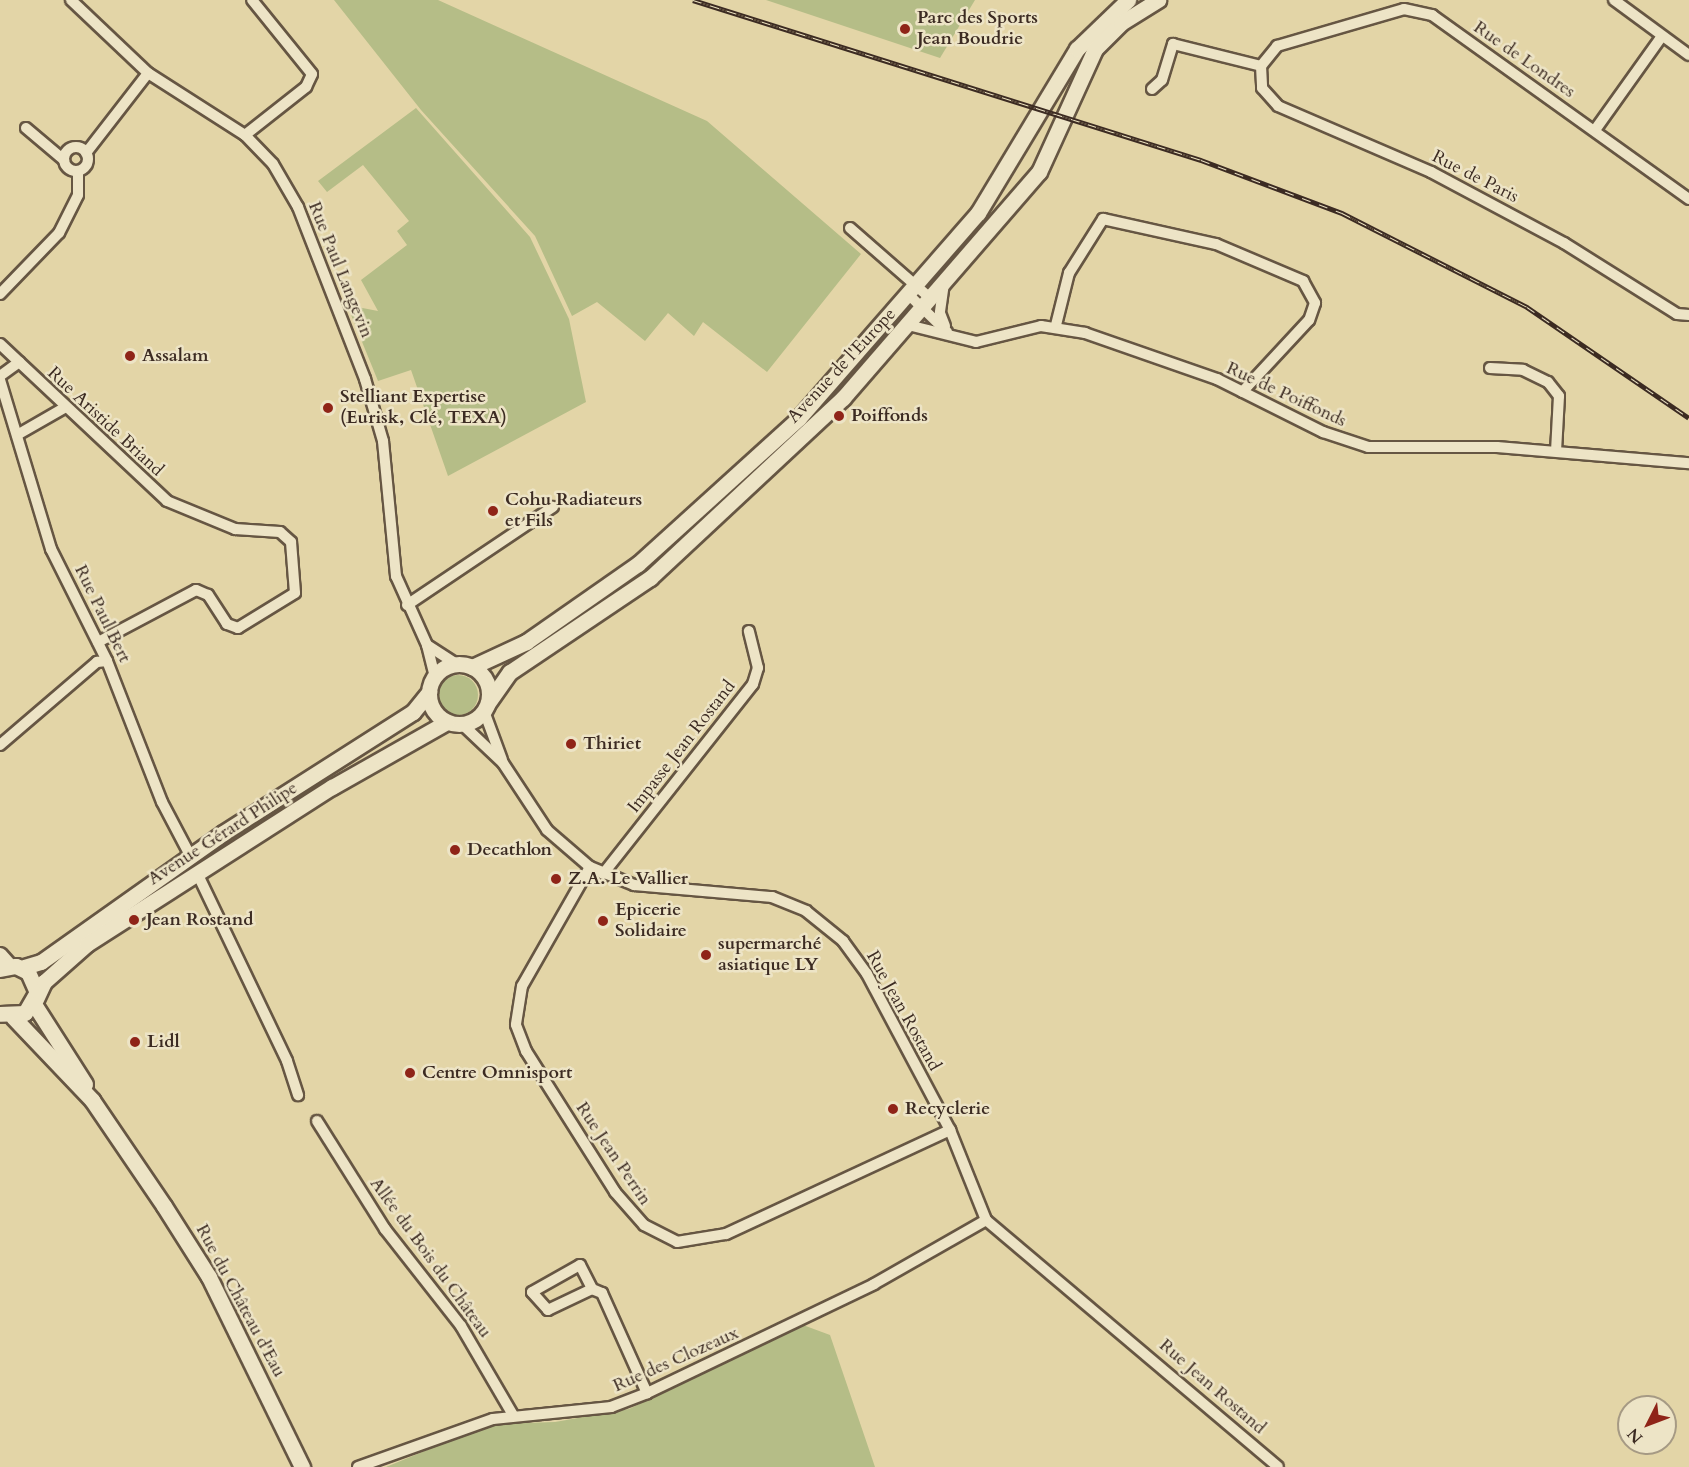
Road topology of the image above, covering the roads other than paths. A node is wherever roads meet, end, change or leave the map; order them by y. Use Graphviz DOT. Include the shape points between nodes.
graph roads {
  1 [pos="71,0"];
  2 [pos="252,0"];
  3 [pos="1128,0"];
  4 [pos="1158,0"];
  5 [pos="1614,0"];
  6 [pos="1662,36"];
  7 [pos="1689,55"];
  8 [pos="1262,66"];
  9 [pos="148,73"];
  10 [pos="1152,88"];
  11 [pos="26,128"];
  12 [pos="1594,130"];
  13 [pos="245,135"];
  14 [pos="86,153"];
  15 [pos="64,160"];
  16 [pos="78,171"];
  17 [pos="1689,199"];
  18 [pos="850,228"];
  19 [pos="945,281"];
  20 [pos="913,290"];
  21 [pos="0,294"];
  22 [pos="926,303"];
  23 [pos="1689,315"];
  24 [pos="908,325"];
  25 [pos="1056,325"];
  26 [pos="952,336"];
  27 [pos="0,344"];
  28 [pos="19,362"];
  29 [pos="1490,368"];
  30 [pos="0,378"];
  31 [pos="1242,392"];
  32 [pos="64,408"];
  33 [pos="17,435"];
  34 [pos="1556,451"];
  35 [pos="1689,463"];
  36 [pos="553,507"];
  37 [pos="406,605"];
  38 [pos="749,631"];
  39 [pos="98,642"];
  40 [pos="428,645"];
  41 [pos="107,661"];
  42 [pos="456,664"];
  43 [pos="472,667"];
  44 [pos="435,676"];
  45 [pos="429,692"];
  46 [pos="486,707"];
  47 [pos="447,722"];
  48 [pos="463,724"];
  49 [pos="0,745"];
  50 [pos="503,763"];
  51 [pos="191,857"];
  52 [pos="590,867"];
  53 [pos="603,874"];
  54 [pos="198,875"];
  55 [pos="8,965"];
  56 [pos="35,1001"];
  57 [pos="5,1016"];
  58 [pos="298,1095"];
  59 [pos="92,1100"];
  60 [pos="317,1121"];
  61 [pos="950,1130"];
  62 [pos="986,1220"];
  63 [pos="592,1289"];
  64 [pos="646,1393"];
  65 [pos="513,1415"];
  66 [pos="302,1467"];
  67 [pos="358,1467"];
  68 [pos="1278,1467"];
  1 -- 9 [label="street, Rue Paul Langevin"];
  2 -- 13 [label="street" via="312,74 306,87"];
  3 -- 20 [label="main road, Avenue de l'Europe" via="1084,41 993,193"];
  4 -- 19 [label="main road, Avenue de l'Europe" via="1121,23 1095,49 1047,158"];
  5 -- 6 [label="street"];
  6 -- 7 [label="street"];
  6 -- 12 [label="street"];
  8 -- 10 [label="street" via="1173,44 1162,80"];
  8 -- 12 [label="street, Rue de Londres" via="1277,46 1404,9 1432,15"];
  8 -- 23 [label="street, Rue de Paris" via="1262,88 1278,106 1431,172 1564,243 1677,314"];
  9 -- 13 [label="street, Rue Paul Langevin"];
  9 -- 14 [label="street"];
  11 -- 15 [label="street"];
  12 -- 17 [label="street, Rue de Londres"];
  13 -- 37 [label="street, Rue Paul Langevin" via="273,164 298,207 365,379 383,441 396,576"];
  14 -- 15 [label="street" via="73,147"];
  14 -- 16 [label="street" via="87,165"];
  15 -- 16 [label="street" via="69,170"];
  16 -- 21 [label="street" via="78,195 59,233"];
  18 -- 20 [label="street"];
  19 -- 22 [label="main road, Avenue de l'Europe"];
  19 -- 26 [label="street" via="940,313"];
  20 -- 22 [label="street"];
  20 -- 43 [label="main road, Avenue de l'Europe" via="799,418 646,557 526,642"];
  22 -- 24 [label="main road, Avenue de l'Europe"];
  22 -- 26 [label="street"];
  24 -- 26 [label="street, Rue de Poiffonds"];
  24 -- 46 [label="main road, Avenue de l'Europe" via="843,399 729,510 650,578 510,672"];
  25 -- 26 [label="street, Rue de Poiffonds" via="976,342"];
  25 -- 31 [label="street, Rue de Poiffonds" via="1175,363"];
  25 -- 31 [label="street" via="1069,273 1103,219 1216,244 1303,281 1315,303 1309,320"];
  27 -- 28 [label="street, Rue Aristide Briand"];
  28 -- 30 [label="street"];
  28 -- 32 [label="street, Rue Aristide Briand"];
  29 -- 34 [label="street" via="1523,370 1548,382 1559,396"];
  30 -- 33 [label="street, Rue Paul Bert"];
  31 -- 34 [label="street, Rue de Poiffonds" via="1323,432 1368,447"];
  32 -- 33 [label="street"];
  32 -- 39 [label="street, Rue Aristide Briand" via="132,473 179,508 235,529 287,536 298,576 292,597 238,628 227,624 208,594 196,590"];
  33 -- 39 [label="street, Rue Paul Bert" via="51,549"];
  34 -- 35 [label="street, Rue de Poiffonds"];
  36 -- 37 [label="street"];
  37 -- 40 [label="street, Rue Paul Langevin"];
  38 -- 53 [label="street, Impasse Jean Rostand" via="758,668 753,684"];
  39 -- 41 [label="street, Rue Paul Bert"];
  40 -- 42 [label="street, Rue Paul Langevin"];
  40 -- 44 [label="street, Rue Paul Langevin"];
  41 -- 49 [label="street" via="97,662"];
  41 -- 51 [label="street, Rue Paul Bert" via="162,802"];
  42 -- 43 [label="main road"];
  42 -- 44 [label="main road"];
  43 -- 46 [label="main road" via="484,678"];
  44 -- 45 [label="main road"];
  45 -- 47 [label="main road" via="433,710"];
  45 -- 51 [label="main road, Avenue Gérard Philipe" via="413,712"];
  46 -- 48 [label="main road"];
  46 -- 50 [label="street, Rue Jean Rostand"];
  47 -- 48 [label="main road"];
  47 -- 54 [label="main road, Avenue Gérard Philipe" via="356,772"];
  48 -- 50 [label="street, Rue Jean Rostand"];
  50 -- 52 [label="street, Rue Jean Rostand" via="547,830"];
  51 -- 55 [label="main road, Avenue Gérard Philipe" via="41,962"];
  52 -- 53 [label="street, Rue Jean Rostand"];
  52 -- 61 [label="street, Rue Jean Perrin" via="522,986 516,1025 526,1052 638,1221 677,1242 726,1234"];
  53 -- 61 [label="street, Rue Jean Rostand" via="634,885 772,897 823,923 867,974"];
  54 -- 56 [label="main road, Avenue Gérard Philipe" via="87,944 44,982"];
  54 -- 58 [label="street" via="287,1061"];
  55 -- 56 [label="main road, Rue du Château d'Eau" via="36,984"];
  56 -- 57 [label="main road"];
  56 -- 59 [label="main road, Rue du Château d'Eau"];
  57 -- 59 [label="main road, Rue du Château d'Eau"];
  59 -- 66 [label="main road, Rue du Château d'Eau" via="209,1277"];
  60 -- 65 [label="street, Allée du Bois du Château" via="385,1229 461,1326"];
  61 -- 62 [label="street, Rue Jean Rostand"];
  62 -- 64 [label="street, Rue des Clozeaux" via="874,1284"];
  62 -- 68 [label="street, Rue Jean Rostand"];
  63 -- 63 [label="street" via="580,1265 573,1264 532,1292 548,1310"];
  63 -- 64 [label="street" via="602,1293"];
  64 -- 65 [label="street, Rue des Clozeaux" via="611,1407"];
  65 -- 67 [label="street, Rue des Clozeaux"];
}
